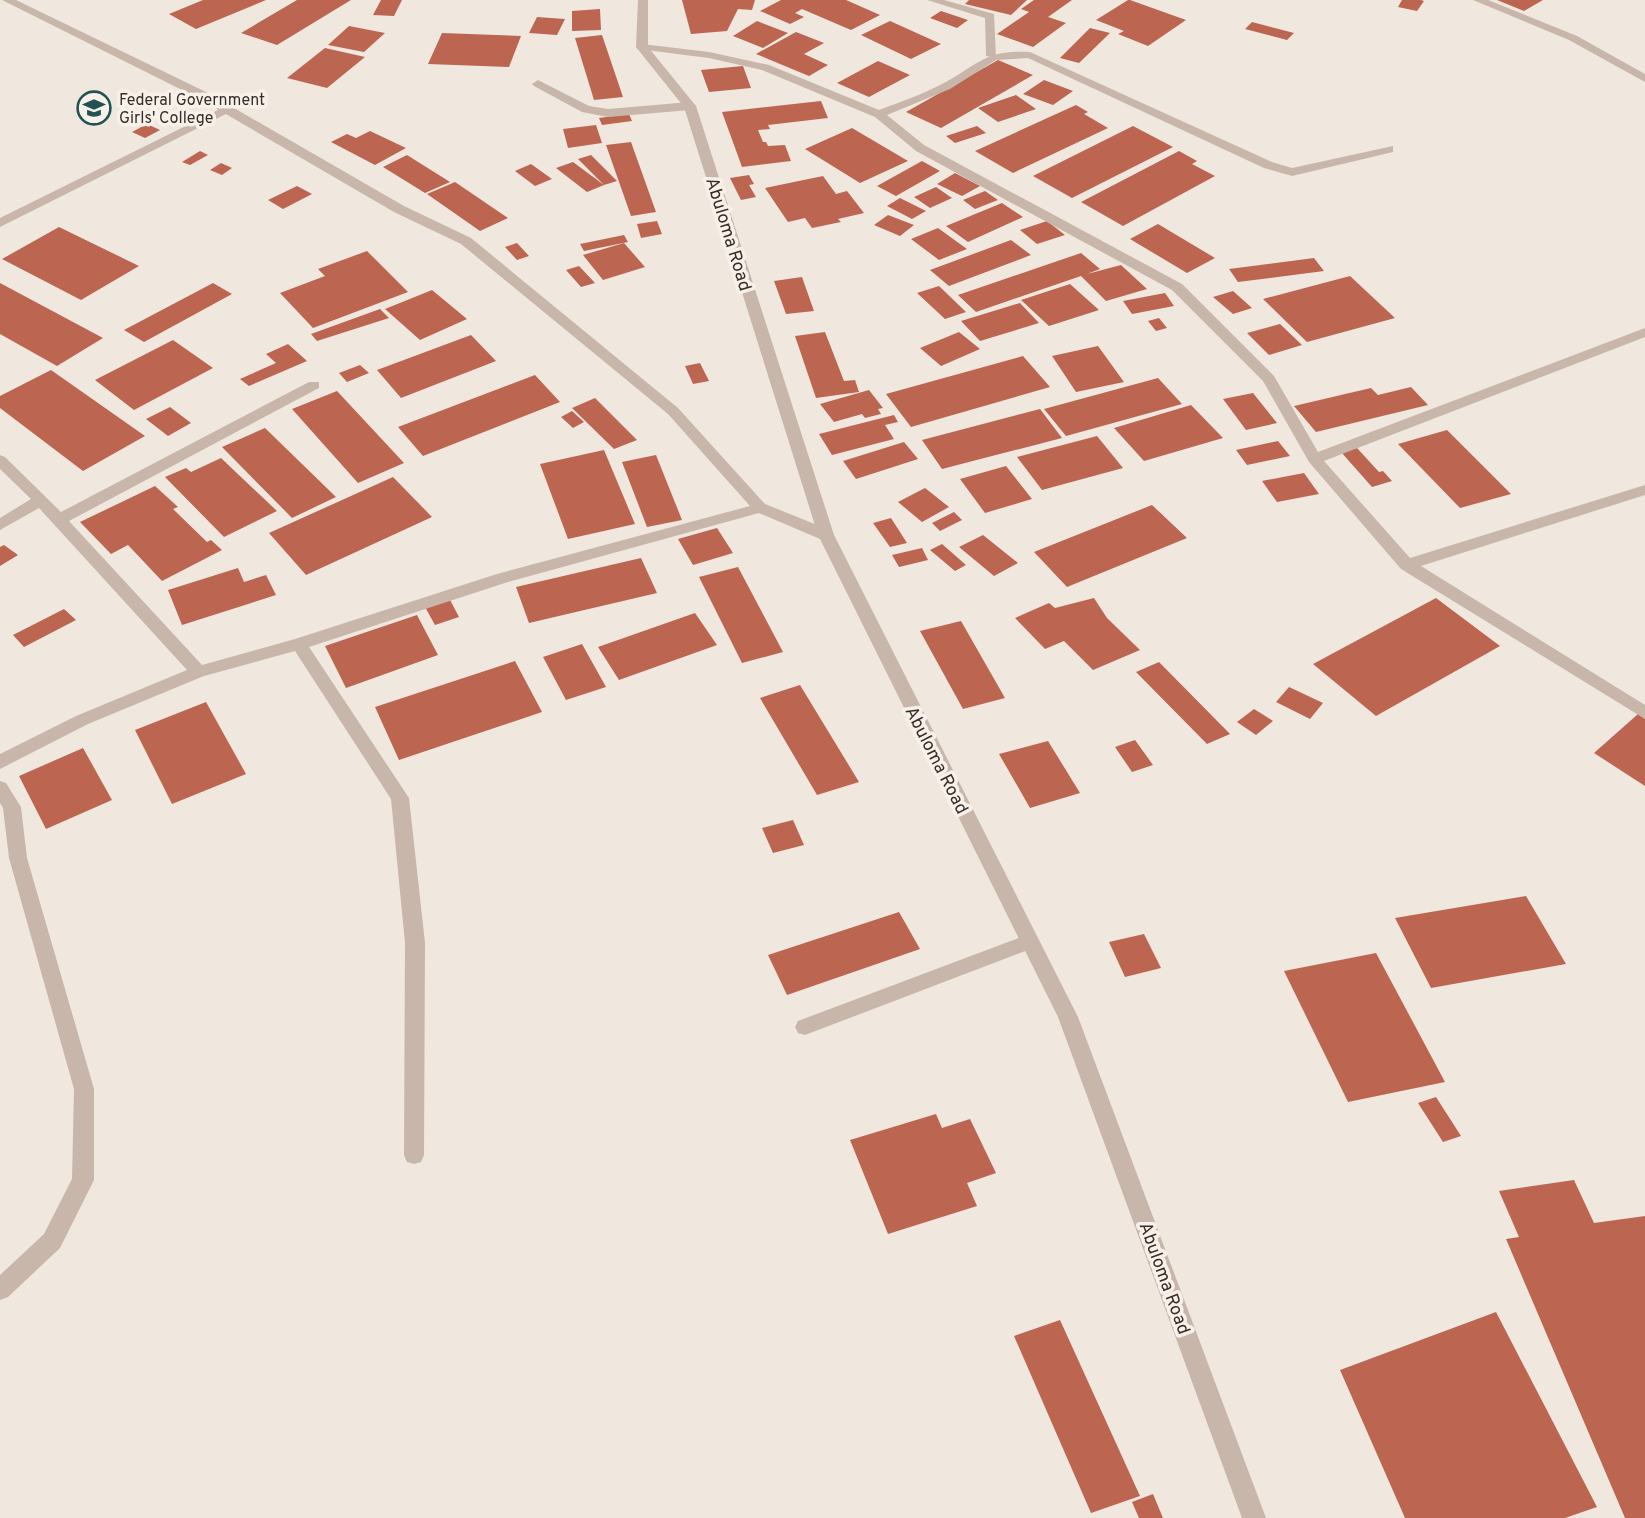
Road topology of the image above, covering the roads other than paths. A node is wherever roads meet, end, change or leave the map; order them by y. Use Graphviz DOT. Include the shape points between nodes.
graph roads {
  1 [pos="7,0"];
  2 [pos="643,0"];
  3 [pos="932,0"];
  4 [pos="1478,0"];
  5 [pos="642,47"];
  6 [pos="992,56"];
  7 [pos="1645,79"];
  8 [pos="538,84"];
  9 [pos="690,106"];
  10 [pos="226,111"];
  11 [pos="879,114"];
  12 [pos="1389,149"];
  13 [pos="0,223"];
  14 [pos="1645,332"];
  15 [pos="314,385"];
  16 [pos="1314,459"];
  17 [pos="0,460"];
  18 [pos="1645,490"];
  19 [pos="41,500"];
  20 [pos="760,508"];
  21 [pos="58,520"];
  22 [pos="0,525"];
  23 [pos="826,535"];
  24 [pos="1407,565"];
  25 [pos="299,644"];
  26 [pos="199,672"];
  27 [pos="1645,713"];
  28 [pos="0,762"];
  29 [pos="0,788"];
  30 [pos="1030,942"];
  31 [pos="806,1027"];
  32 [pos="414,1155"];
  33 [pos="0,1290"];
  34 [pos="1254,1518"];
  1 -- 10 [label="street"];
  2 -- 5 [label="street"];
  3 -- 6 [label="street" via="990,16"];
  4 -- 7 [label="street" via="1573,38"];
  5 -- 9 [label="street, Abuloma Road"];
  5 -- 11 [label="street" via="765,67"];
  6 -- 11 [label="street" via="947,87"];
  6 -- 12 [label="street" via="1006,52 1030,55 1292,172"];
  8 -- 9 [label="street" via="586,109 608,113"];
  9 -- 23 [label="street, Abuloma Road"];
  10 -- 13 [label="street"];
  10 -- 20 [label="street" via="399,209 466,241 673,411"];
  11 -- 16 [label="street" via="920,148 1177,287 1269,379"];
  14 -- 16 [label="street"];
  15 -- 21 [label="street"];
  16 -- 24 [label="street"];
  17 -- 19 [label="street"];
  18 -- 24 [label="street"];
  19 -- 21 [label="street"];
  19 -- 22 [label="street"];
  20 -- 23 [label="street"];
  20 -- 25 [label="street" via="503,578"];
  21 -- 26 [label="street"];
  23 -- 30 [label="street, Abuloma Road"];
  24 -- 27 [label="street"];
  25 -- 26 [label="street"];
  25 -- 32 [label="street" via="400,797 415,943"];
  26 -- 28 [label="street" via="82,720"];
  29 -- 33 [label="street" via="12,807 18,858 84,1089 83,1180 52,1241"];
  30 -- 31 [label="street"];
  30 -- 34 [label="street, Abuloma Road" via="1068,1017"];
}
